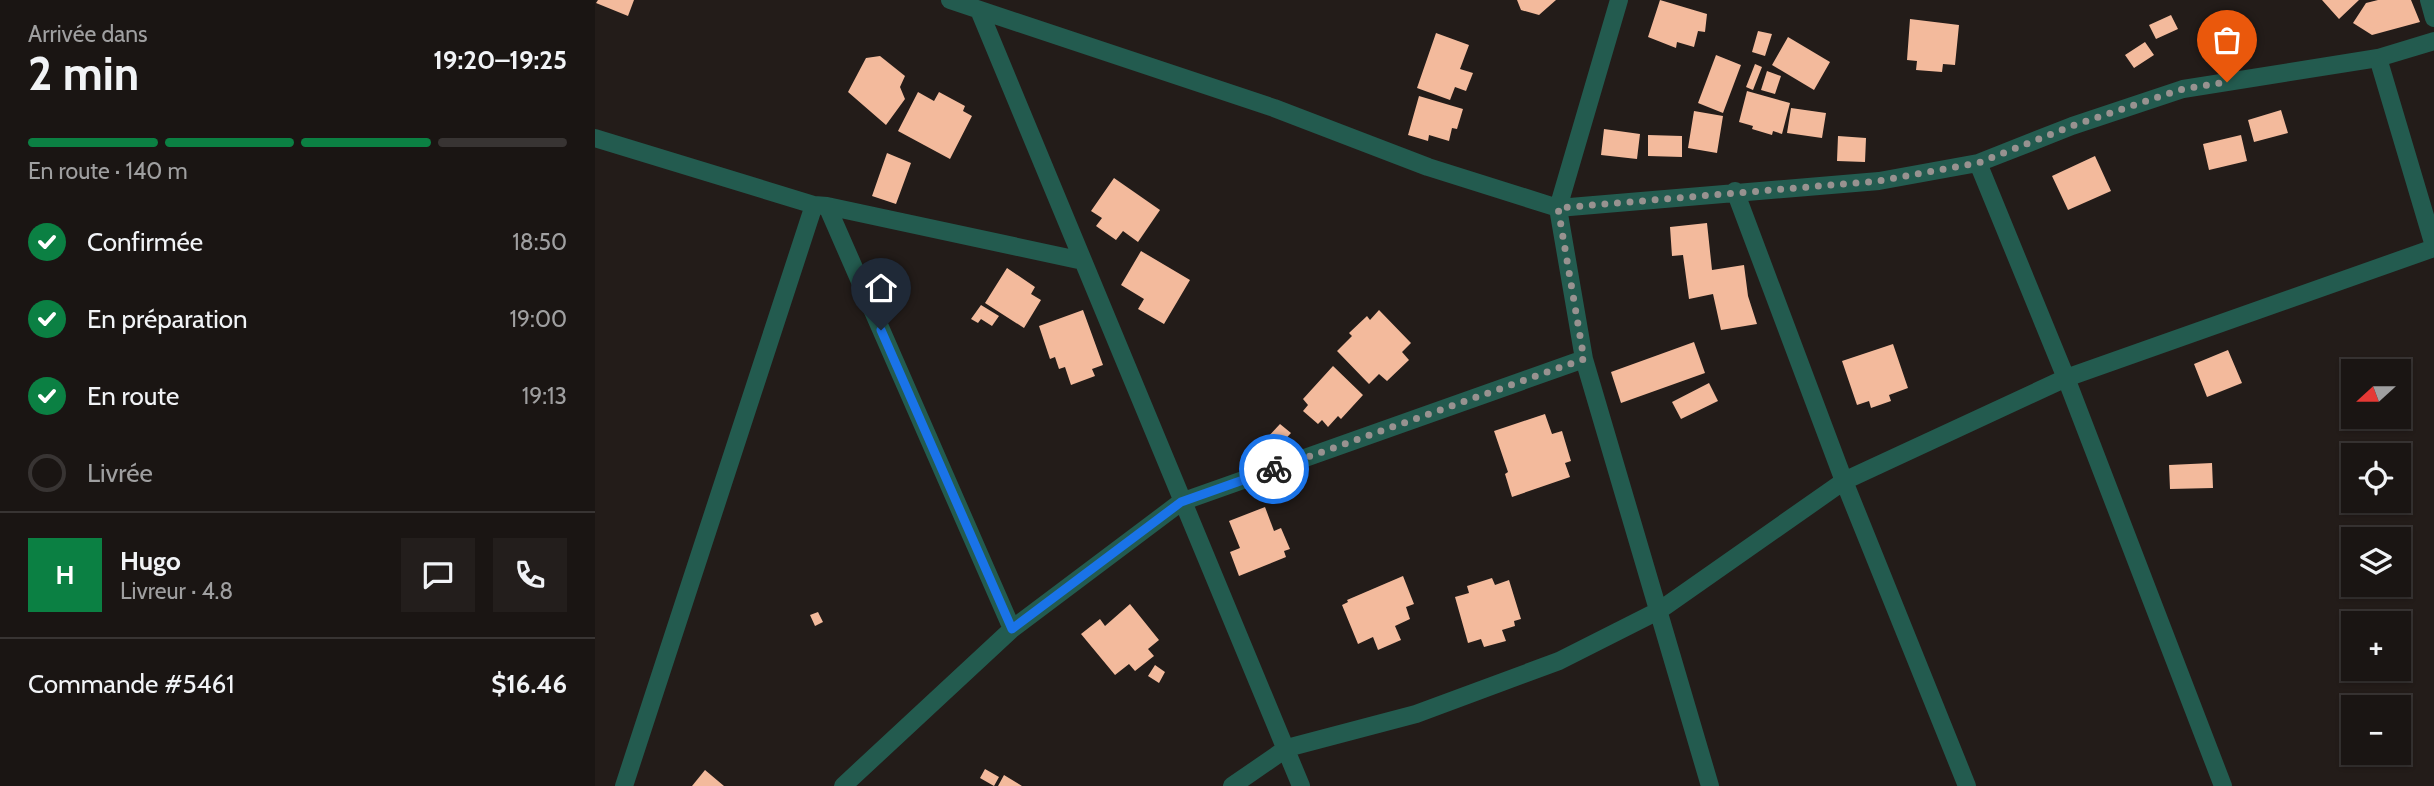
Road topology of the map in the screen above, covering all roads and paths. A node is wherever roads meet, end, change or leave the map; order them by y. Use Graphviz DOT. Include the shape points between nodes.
graph roads {
  1 [pos="950,0"];
  2 [pos="1619,0"];
  3 [pos="2429,0"];
  4 [pos="979,10"];
  5 [pos="2434,18"];
  6 [pos="2434,41"];
  7 [pos="2378,58"];
  8 [pos="595,138"];
  9 [pos="1978,163"];
  10 [pos="1735,191"];
  11 [pos="821,206"];
  12 [pos="1558,208"];
  13 [pos="2434,247"];
  14 [pos="1083,261"];
  15 [pos="1584,359"];
  16 [pos="2066,377"];
  17 [pos="1844,481"];
  18 [pos="1181,502"];
  19 [pos="1660,610"];
  20 [pos="1012,629"];
  21 [pos="1287,748"];
  22 [pos="624,786"];
  23 [pos="843,786"];
  24 [pos="1231,786"];
  25 [pos="1301,786"];
  26 [pos="1710,786"];
  27 [pos="1967,786"];
  28 [pos="2223,786"];
  1 -- 4 [label="street"];
  2 -- 12 [label="street"];
  3 -- 5 [label="street"];
  4 -- 12 [label="street"];
  4 -- 14 [label="street"];
  6 -- 7 [label="street"];
  7 -- 9 [label="street" via="2183,89"];
  7 -- 13 [label="street"];
  8 -- 11 [label="street"];
  9 -- 10 [label="street" via="1879,181"];
  9 -- 16 [label="street"];
  10 -- 12 [label="street"];
  10 -- 17 [label="street"];
  11 -- 14 [label="street"];
  11 -- 20 [label="street"];
  11 -- 22 [label="street"];
  12 -- 15 [label="street"];
  13 -- 16 [label="street"];
  14 -- 18 [label="street"];
  15 -- 18 [label="street"];
  15 -- 19 [label="street"];
  16 -- 17 [label="street"];
  16 -- 28 [label="street"];
  17 -- 19 [label="street"];
  17 -- 27 [label="street"];
  18 -- 20 [label="street"];
  18 -- 21 [label="street"];
  19 -- 21 [label="street" via="1546,666 1416,714"];
  19 -- 26 [label="street"];
  20 -- 23 [label="street"];
  21 -- 24 [label="street"];
  21 -- 25 [label="street"];
}
